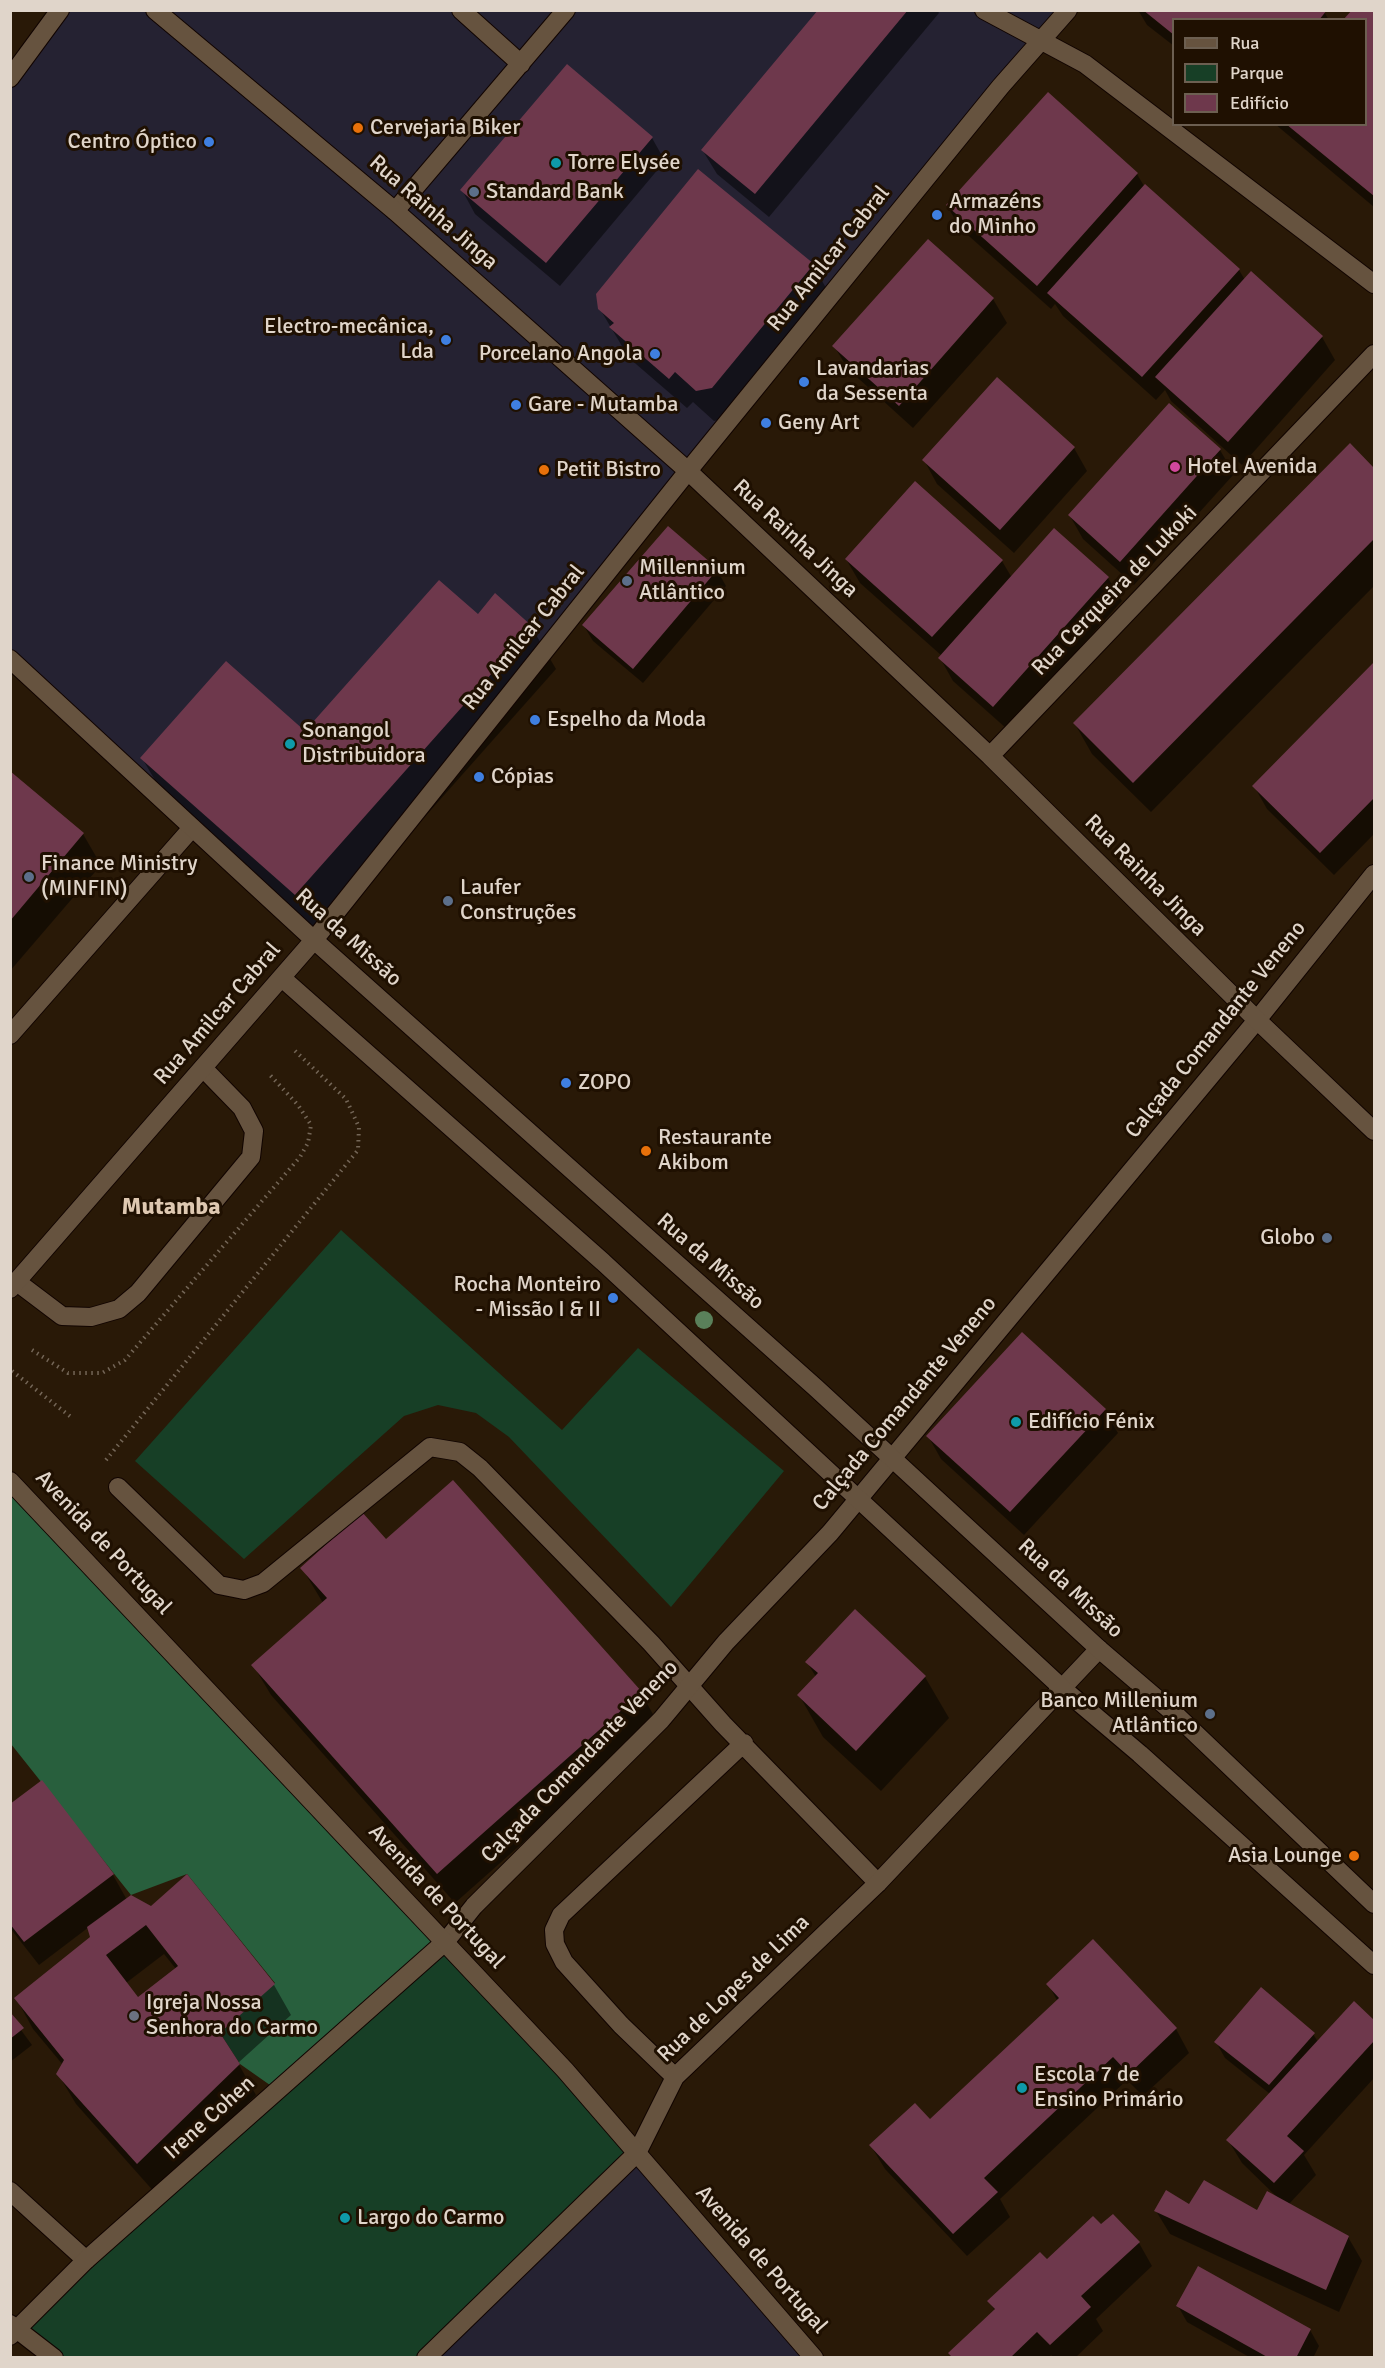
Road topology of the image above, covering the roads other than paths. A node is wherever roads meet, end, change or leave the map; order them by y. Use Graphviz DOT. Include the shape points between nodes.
graph roads {
  1 [pos="60,10"];
  2 [pos="155,10"];
  3 [pos="461,10"];
  4 [pos="566,10"];
  5 [pos="984,10"];
  6 [pos="1068,10"];
  7 [pos="1042,41"];
  8 [pos="521,64"];
  9 [pos="10,78"];
  10 [pos="395,210"];
  11 [pos="1374,284"];
  12 [pos="1374,354"];
  13 [pos="688,471"];
  14 [pos="10,659"];
  15 [pos="990,756"];
  16 [pos="192,828"];
  17 [pos="1374,874"];
  18 [pos="314,940"];
  19 [pos="282,978"];
  20 [pos="1257,1020"];
  21 [pos="10,1035"];
  22 [pos="204,1069"];
  23 [pos="1374,1131"];
  24 [pos="14,1286"];
  25 [pos="892,1457"];
  26 [pos="10,1480"];
  27 [pos="118,1487"];
  28 [pos="858,1498"];
  29 [pos="1099,1648"];
  30 [pos="691,1684"];
  31 [pos="1062,1688"];
  32 [pos="744,1743"];
  33 [pos="878,1883"];
  34 [pos="1374,1904"];
  35 [pos="446,1941"];
  36 [pos="1374,1965"];
  37 [pos="675,2077"];
  38 [pos="637,2153"];
  39 [pos="10,2191"];
  40 [pos="86,2260"];
  41 [pos="13,2330"];
  42 [pos="54,2358"];
  43 [pos="426,2358"];
  44 [pos="814,2358"];
  1 -- 9 [label="street"];
  2 -- 10 [label="street, Rua Rainha Jinga"];
  3 -- 8 [label="street"];
  4 -- 8 [label="street"];
  5 -- 7 [label="street"];
  6 -- 7 [label="street, Rua Amilcar Cabral"];
  7 -- 11 [label="street" via="1085,64"];
  7 -- 13 [label="street, Rua Amilcar Cabral" via="1001,86"];
  8 -- 10 [label="street"];
  10 -- 13 [label="street, Rua Rainha Jinga"];
  12 -- 15 [label="street, Rua Cerqueira de Lukoki"];
  13 -- 15 [label="street, Rua Rainha Jinga"];
  13 -- 18 [label="street, Rua Amilcar Cabral"];
  14 -- 16 [label="street, Rua da Missão"];
  15 -- 20 [label="street, Rua Rainha Jinga"];
  16 -- 18 [label="street, Rua da Missão"];
  16 -- 21 [label="street"];
  17 -- 20 [label="street, Calçada Comandante Veneno"];
  18 -- 19 [label="street, Rua Amilcar Cabral"];
  18 -- 25 [label="street, Rua da Missão"];
  19 -- 22 [label="street, Rua Amilcar Cabral"];
  19 -- 28 [label="street" via="603,1262"];
  20 -- 23 [label="street, Rua Rainha Jinga"];
  20 -- 25 [label="street, Calçada Comandante Veneno"];
  22 -- 24 [label="street, Rua Amilcar Cabral"];
  22 -- 24 [label="street" via="243,1108 254,1131 251,1157 138,1293 119,1309 91,1317 62,1316"];
  25 -- 28 [label="street, Calçada Comandante Veneno"];
  25 -- 29 [label="street, Rua da Missão"];
  26 -- 35 [label="street, Avenida de Portugal"];
  27 -- 30 [label="street" via="219,1585 244,1590 263,1583 430,1447 460,1452"];
  28 -- 30 [label="street, Calçada Comandante Veneno"];
  28 -- 31 [label="street"];
  29 -- 31 [label="street, Rua de Lopes de Lima"];
  29 -- 34 [label="street, Rua da Missão" via="1176,1715"];
  30 -- 32 [label="street"];
  30 -- 35 [label="street, Calçada Comandante Veneno" via="661,1720 474,1906"];
  31 -- 33 [label="street, Rua de Lopes de Lima"];
  31 -- 36 [label="street"];
  32 -- 33 [label="street"];
  32 -- 37 [label="street" via="561,1914 554,1930 555,1944 564,1962"];
  33 -- 37 [label="street, Rua de Lopes de Lima"];
  35 -- 38 [label="street, Avenida de Portugal"];
  35 -- 40 [label="street, Irene Cohen"];
  37 -- 38 [label="street, Rua de Lopes de Lima"];
  38 -- 43 [label="street, Rua de Lopes de Lima"];
  38 -- 44 [label="street, Avenida de Portugal"];
  39 -- 40 [label="street"];
  40 -- 41 [label="street, Irene Cohen"];
  41 -- 42 [label="street"];
}
